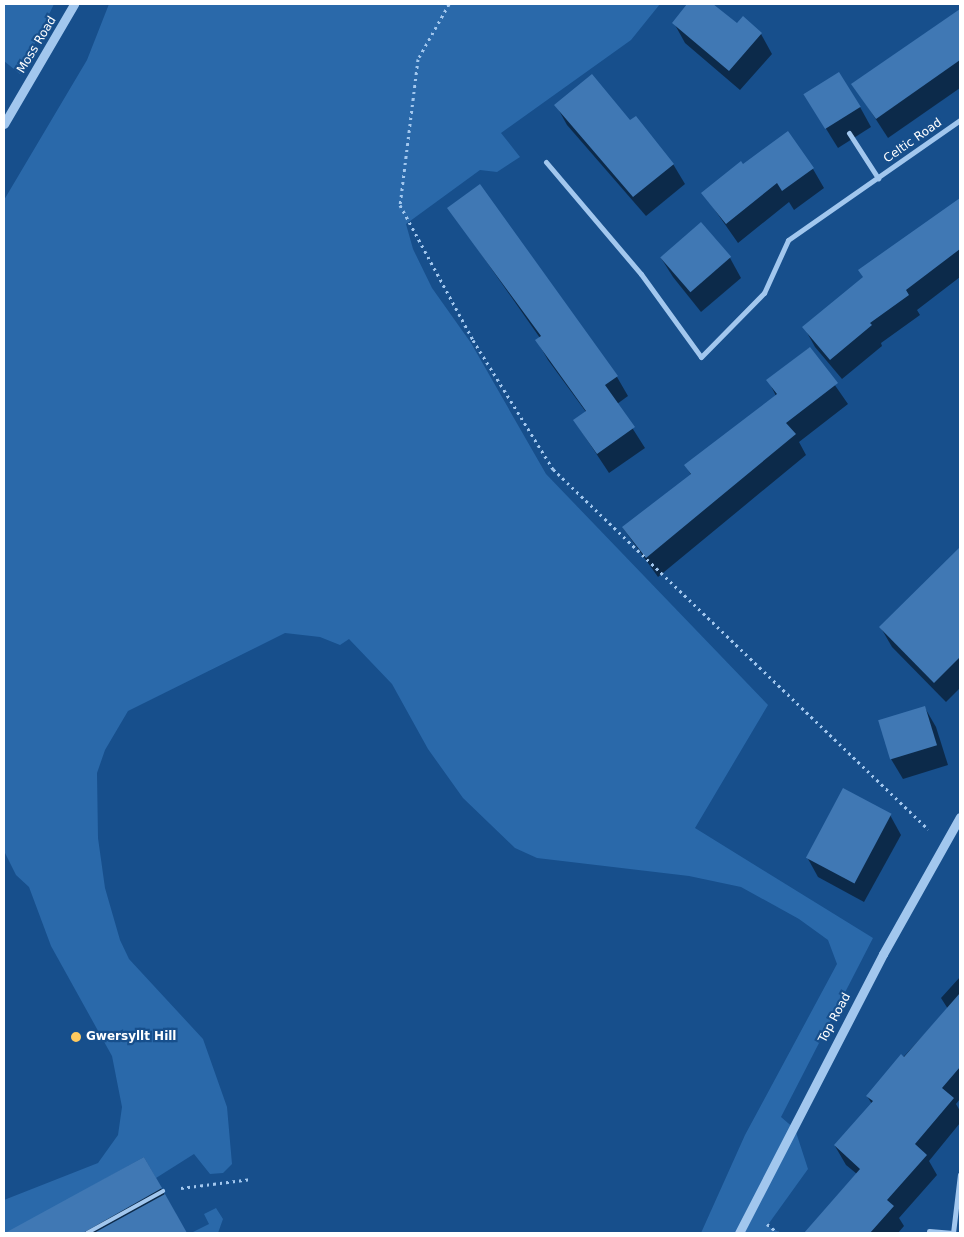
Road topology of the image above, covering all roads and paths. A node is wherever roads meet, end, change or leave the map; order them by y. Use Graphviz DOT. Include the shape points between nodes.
graph roads {
  1 [pos="74,4"];
  2 [pos="449,4"];
  3 [pos="960,120"];
  4 [pos="4,124"];
  5 [pos="848,133"];
  6 [pos="546,162"];
  7 [pos="878,178"];
  8 [pos="960,817"];
  9 [pos="945,844"];
  10 [pos="960,1174"];
  11 [pos="251,1179"];
  12 [pos="163,1191"];
  13 [pos="929,1231"];
  14 [pos="87,1233"];
  15 [pos="739,1233"];
  16 [pos="954,1233"];
  1 -- 4 [label="street, Moss Road"];
  2 -- 9 [label="path" via="418,59 400,205 473,340 553,469"];
  3 -- 7 [label="street, Celtic Road"];
  5 -- 7 [label="street, Celtic Road"];
  6 -- 7 [label="street, Celtic Road" via="641,274 701,357 764,293 788,240"];
  8 -- 9 [label="street, Top Road"];
  9 -- 15 [label="street, Top Road" via="883,954"];
  10 -- 16 [label="street"];
  11 -- 12 [label="path"];
  12 -- 14 [label="lane"];
  13 -- 16 [label="street"];
}
